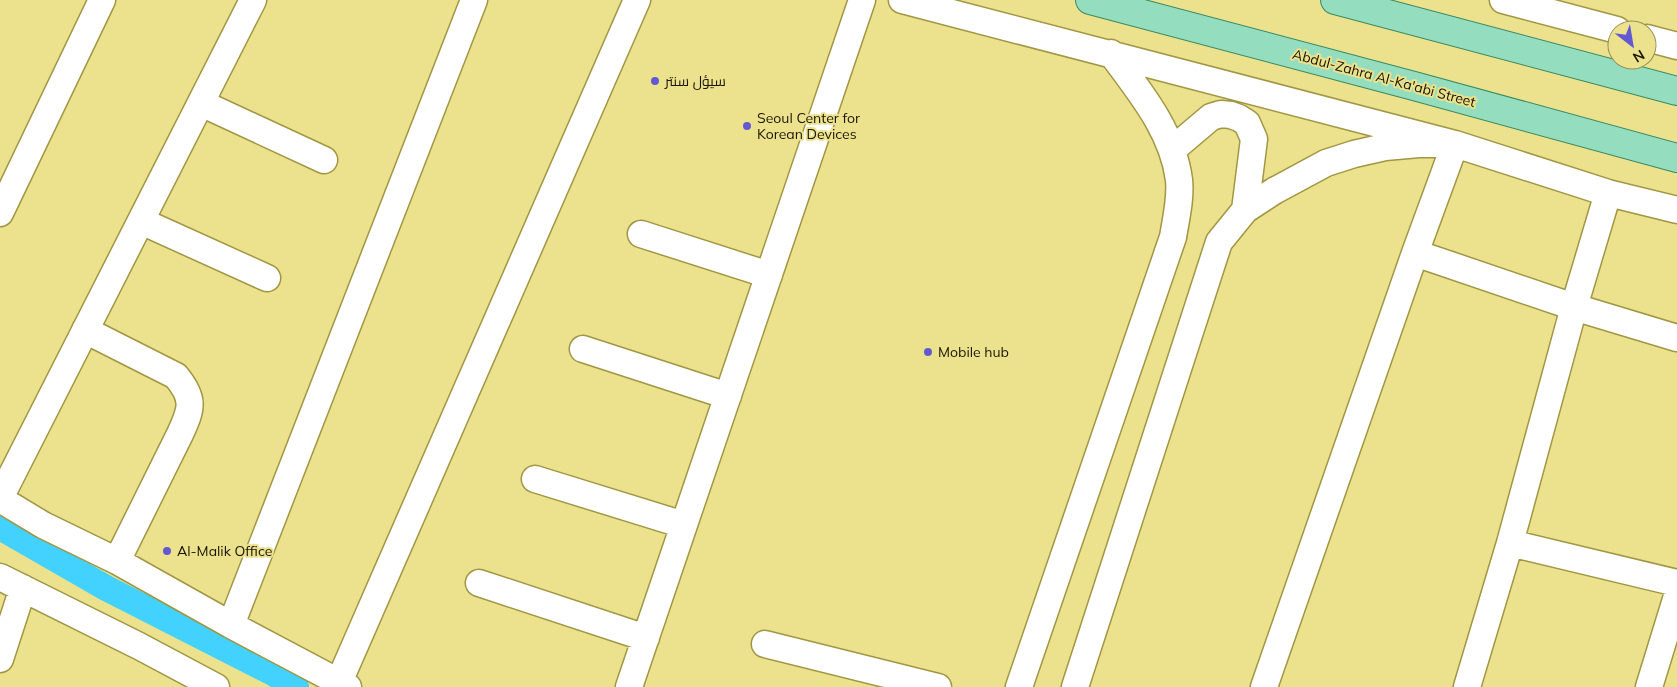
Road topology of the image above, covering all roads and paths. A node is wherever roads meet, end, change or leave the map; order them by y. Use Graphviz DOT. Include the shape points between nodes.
graph roads {
  1 [pos="102,0"];
  2 [pos="254,0"];
  3 [pos="474,0"];
  4 [pos="637,0"];
  5 [pos="862,0"];
  6 [pos="902,0"];
  7 [pos="1090,0"];
  8 [pos="1335,0"];
  9 [pos="1503,0"];
  10 [pos="1607,27"];
  11 [pos="1657,41"];
  12 [pos="1677,46"];
  13 [pos="1111,53"];
  14 [pos="1677,91"];
  15 [pos="201,103"];
  16 [pos="1455,144"];
  17 [pos="1172,150"];
  18 [pos="1677,158"];
  19 [pos="324,160"];
  20 [pos="1608,193"];
  21 [pos="1245,210"];
  22 [pos="1677,210"];
  23 [pos="0,213"];
  24 [pos="141,221"];
  25 [pos="642,234"];
  26 [pos="1415,253"];
  27 [pos="769,275"];
  28 [pos="266,278"];
  29 [pos="1574,307"];
  30 [pos="85,330"];
  31 [pos="1677,338"];
  32 [pos="583,349"];
  33 [pos="728,396"];
  34 [pos="535,479"];
  35 [pos="0,499"];
  36 [pos="684,525"];
  37 [pos="1510,543"];
  38 [pos="117,561"];
  39 [pos="0,577"];
  40 [pos="479,583"];
  41 [pos="1677,583"];
  42 [pos="23,588"];
  43 [pos="1677,596"];
  44 [pos="231,625"];
  45 [pos="646,638"];
  46 [pos="765,644"];
  47 [pos="0,659"];
  48 [pos="344,685"];
  49 [pos="216,687"];
  50 [pos="629,687"];
  51 [pos="938,687"];
  52 [pos="1019,687"];
  53 [pos="1075,687"];
  54 [pos="1264,687"];
  55 [pos="1467,687"];
  56 [pos="1649,687"];
  1 -- 23 [label="street"];
  2 -- 15 [label="street"];
  3 -- 44 [label="street"];
  4 -- 48 [label="street"];
  5 -- 27 [label="street"];
  6 -- 13 [label="street"];
  7 -- 18 [label="main road, Abdul-Zahra Al-Ka'abi Street"];
  8 -- 14 [label="main road"];
  9 -- 10 [label="street"];
  11 -- 12 [label="street"];
  13 -- 16 [label="street"];
  13 -- 17 [label="street" via="1158,120"];
  15 -- 19 [label="street"];
  15 -- 24 [label="street"];
  16 -- 20 [label="street"];
  16 -- 21 [label="street" via="1386,147 1354,154 1318,168"];
  16 -- 26 [label="street"];
  17 -- 21 [label="street" via="1211,117 1231,114 1247,123 1254,139"];
  17 -- 52 [label="street" via="1179,180 1173,237"];
  20 -- 22 [label="street"];
  20 -- 29 [label="street"];
  21 -- 53 [label="street" via="1219,242"];
  24 -- 28 [label="street"];
  24 -- 30 [label="street"];
  25 -- 27 [label="street"];
  26 -- 29 [label="street"];
  26 -- 54 [label="street"];
  27 -- 33 [label="street"];
  29 -- 31 [label="street"];
  29 -- 37 [label="street"];
  30 -- 35 [label="street"];
  30 -- 38 [label="street" via="176,376 186,388 190,404 180,434"];
  32 -- 33 [label="street"];
  33 -- 36 [label="street"];
  34 -- 36 [label="street"];
  35 -- 38 [label="street"];
  36 -- 45 [label="street"];
  37 -- 41 [label="street"];
  37 -- 55 [label="street"];
  38 -- 44 [label="street"];
  39 -- 42 [label="street"];
  40 -- 45 [label="street"];
  42 -- 47 [label="street"];
  42 -- 49 [label="street"];
  43 -- 56 [label="street"];
  44 -- 48 [label="street"];
  45 -- 50 [label="street"];
  46 -- 51 [label="street"];
}
